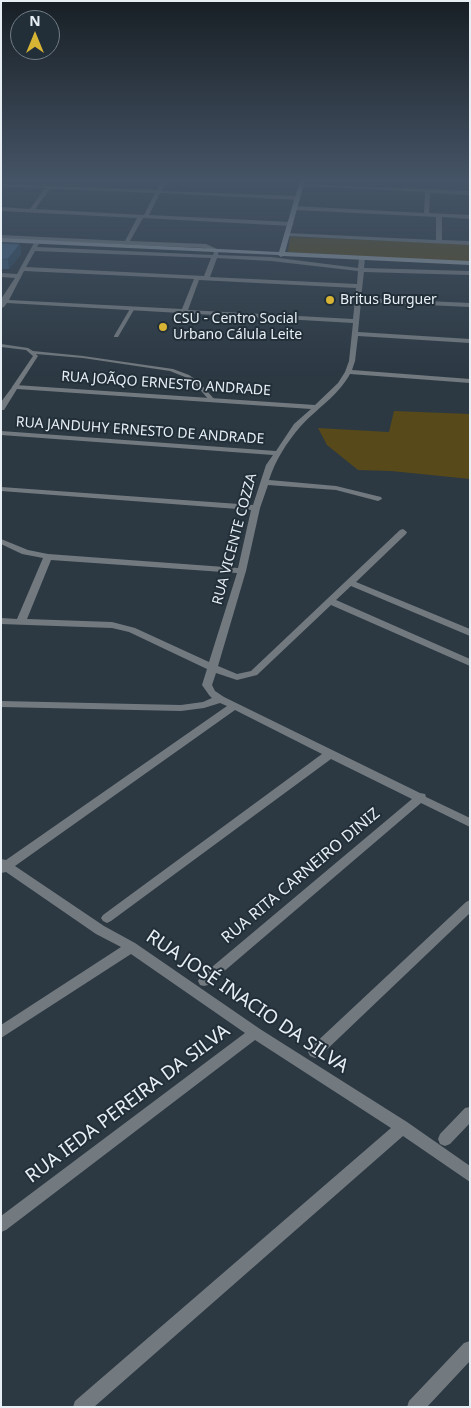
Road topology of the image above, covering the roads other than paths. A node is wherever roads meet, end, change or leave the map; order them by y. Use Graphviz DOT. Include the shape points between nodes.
graph roads {
  1 [pos="35,246"];
  2 [pos="65,246"];
  3 [pos="115,246"];
  4 [pos="119,246"];
  5 [pos="126,246"];
  6 [pos="150,246"];
  7 [pos="284,246"];
  8 [pos="33,249"];
  9 [pos="63,250"];
  10 [pos="114,253"];
  11 [pos="215,254"];
  12 [pos="281,255"];
  13 [pos="362,258"];
  14 [pos="470,263"];
  15 [pos="23,268"];
  16 [pos="361,270"];
  17 [pos="470,273"];
  18 [pos="1,275"];
  19 [pos="19,276"];
  20 [pos="197,278"];
  21 [pos="206,279"];
  22 [pos="360,286"];
  23 [pos="359,300"];
  24 [pos="2,303"];
  25 [pos="470,305"];
  26 [pos="133,308"];
  27 [pos="184,311"];
  28 [pos="356,321"];
  29 [pos="354,334"];
  30 [pos="116,336"];
  31 [pos="470,341"];
  32 [pos="1,345"];
  33 [pos="34,352"];
  34 [pos="348,372"];
  35 [pos="470,381"];
  36 [pos="15,387"];
  37 [pos="212,400"];
  38 [pos="316,407"];
  39 [pos="1,408"];
  40 [pos="1,434"];
  41 [pos="277,453"];
  42 [pos="264,482"];
  43 [pos="1,488"];
  44 [pos="378,499"];
  45 [pos="256,508"];
  46 [pos="403,532"];
  47 [pos="1,542"];
  48 [pos="48,557"];
  49 [pos="242,571"];
  50 [pos="351,583"];
  51 [pos="330,601"];
  52 [pos="1,621"];
  53 [pos="21,621"];
  54 [pos="470,633"];
  55 [pos="470,663"];
  56 [pos="214,666"];
  57 [pos="220,699"];
  58 [pos="1,704"];
  59 [pos="234,706"];
  60 [pos="330,754"];
  61 [pos="420,798"];
  62 [pos="470,823"];
  63 [pos="3,866"];
  64 [pos="470,905"];
  65 [pos="107,918"];
  66 [pos="130,947"];
  67 [pos="204,981"];
  68 [pos="1,1032"];
  69 [pos="255,1033"];
  70 [pos="315,1052"];
  71 [pos="470,1113"];
  72 [pos="402,1127"];
  73 [pos="445,1139"];
  74 [pos="470,1175"];
  75 [pos="1,1225"];
  76 [pos="470,1349"];
  77 [pos="81,1407"];
  78 [pos="415,1407"];
  1 -- 8 [label="street"];
  2 -- 9 [label="street"];
  3 -- 4 [label="main road"];
  4 -- 5 [label="main road"];
  4 -- 10 [label="street"];
  6 -- 11 [label="main road"];
  7 -- 12 [label="main road"];
  8 -- 9 [label="street"];
  8 -- 15 [label="street"];
  9 -- 10 [label="street"];
  10 -- 11 [label="street"];
  11 -- 12 [label="main road"];
  11 -- 16 [label="street"];
  11 -- 21 [label="street"];
  12 -- 13 [label="main road"];
  13 -- 14 [label="main road"];
  13 -- 16 [label="street, RUA VICENTE COZZA"];
  15 -- 19 [label="street"];
  15 -- 20 [label="street"];
  16 -- 17 [label="street"];
  16 -- 22 [label="street, RUA VICENTE COZZA"];
  18 -- 19 [label="street"];
  19 -- 24 [label="street"];
  20 -- 21 [label="street"];
  20 -- 27 [label="street"];
  21 -- 22 [label="street"];
  22 -- 23 [label="street, RUA VICENTE COZZA"];
  23 -- 25 [label="street"];
  23 -- 28 [label="street, RUA VICENTE COZZA"];
  24 -- 26 [label="street"];
  26 -- 27 [label="street"];
  26 -- 30 [label="lane"];
  27 -- 28 [label="street"];
  28 -- 29 [label="street, RUA VICENTE COZZA"];
  29 -- 31 [label="street"];
  29 -- 34 [label="street, RUA VICENTE COZZA"];
  32 -- 33 [label="lane"];
  33 -- 36 [label="lane" via="36,356"];
  33 -- 37 [label="lane" via="172,370 197,383"];
  34 -- 35 [label="street"];
  34 -- 38 [label="street, RUA VICENTE COZZA" via="341,384"];
  36 -- 37 [label="street, RUA JOÃQO ERNESTO ANDRADE"];
  36 -- 39 [label="street"];
  37 -- 38 [label="street, RUA JOÃQO ERNESTO ANDRADE"];
  38 -- 41 [label="street, RUA VICENTE COZZA"];
  40 -- 41 [label="street, RUA JANDUHY ERNESTO DE ANDRADE"];
  41 -- 42 [label="street, RUA VICENTE COZZA"];
  42 -- 44 [label="street" via="336,488"];
  42 -- 45 [label="street, RUA VICENTE COZZA"];
  43 -- 45 [label="street"];
  45 -- 49 [label="street, RUA VICENTE COZZA"];
  46 -- 50 [label="street"];
  47 -- 48 [label="street"];
  48 -- 49 [label="street"];
  48 -- 53 [label="street"];
  49 -- 56 [label="street, RUA VICENTE COZZA"];
  50 -- 51 [label="street"];
  50 -- 54 [label="street"];
  51 -- 55 [label="street"];
  51 -- 56 [label="street" via="254,673 237,677"];
  52 -- 53 [label="street"];
  53 -- 56 [label="street" via="112,625 132,630"];
  56 -- 57 [label="street, RUA VICENTE COZZA" via="207,685"];
  57 -- 58 [label="street" via="181,708"];
  57 -- 59 [label="street"];
  59 -- 60 [label="street"];
  59 -- 63 [label="street"];
  60 -- 61 [label="street"];
  60 -- 65 [label="street"];
  61 -- 62 [label="street"];
  61 -- 67 [label="street, RUA RITA CARNEIRO DINIZ"];
  63 -- 66 [label="street, RUA JOSÉ INACIO DA SILVA"];
  64 -- 70 [label="street"];
  66 -- 68 [label="street"];
  66 -- 69 [label="street, RUA JOSÉ INACIO DA SILVA"];
  69 -- 72 [label="street, RUA JOSÉ INACIO DA SILVA"];
  69 -- 75 [label="street, RUA IEDA PEREIRA DA SILVA"];
  71 -- 73 [label="street"];
  72 -- 74 [label="street, RUA JOSÉ INACIO DA SILVA"];
  72 -- 77 [label="street"];
  76 -- 78 [label="street"];
}
